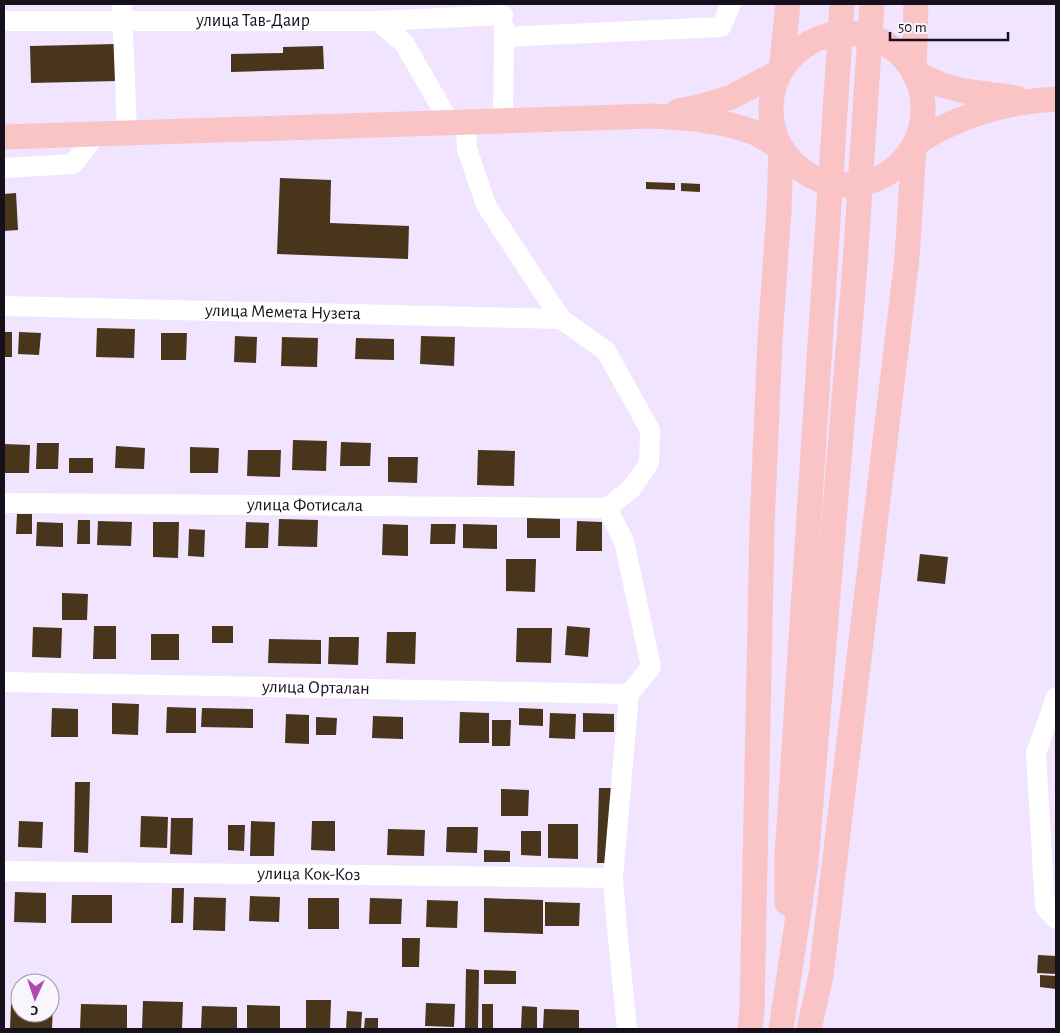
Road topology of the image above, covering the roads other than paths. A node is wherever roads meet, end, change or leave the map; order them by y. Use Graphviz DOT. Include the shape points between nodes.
graph roads {
  1 [pos="731,4"];
  2 [pos="788,4"];
  3 [pos="842,4"];
  4 [pos="872,4"];
  5 [pos="916,4"];
  6 [pos="503,10"];
  7 [pos="122,12"];
  8 [pos="324,12"];
  9 [pos="4,21"];
  10 [pos="378,21"];
  11 [pos="504,37"];
  12 [pos="781,71"];
  13 [pos="914,73"];
  14 [pos="1050,99"];
  15 [pos="653,116"];
  16 [pos="503,121"];
  17 [pos="458,122"];
  18 [pos="127,132"];
  19 [pos="97,134"];
  20 [pos="4,137"];
  21 [pos="914,145"];
  22 [pos="781,148"];
  23 [pos="4,168"];
  24 [pos="4,306"];
  25 [pos="561,320"];
  26 [pos="4,503"];
  27 [pos="608,508"];
  28 [pos="4,682"];
  29 [pos="629,694"];
  30 [pos="1056,697"];
  31 [pos="4,871"];
  32 [pos="614,878"];
  33 [pos="1056,919"];
  34 [pos="786,993"];
  35 [pos="627,1029"];
  36 [pos="750,1029"];
  37 [pos="781,1029"];
  38 [pos="809,1029"];
  1 -- 11 [label="street" via="721,27"];
  2 -- 12 [label="main road"];
  3 -- 34 [label="main road" via="787,857"];
  4 -- 34 [label="main road" via="856,264 806,864"];
  5 -- 13 [label="main road"];
  6 -- 10 [label="street, улица Тав-Даир"];
  6 -- 11 [label="street"];
  7 -- 8 [label="street, улица Тав-Даир"];
  7 -- 9 [label="street, улица Тав-Даир"];
  7 -- 18 [label="street"];
  8 -- 10 [label="street, улица Тав-Даир"];
  10 -- 17 [label="street" via="404,43"];
  11 -- 16 [label="street"];
  12 -- 13 [label="main road" via="787,61 807,44 831,34 857,33 882,41 903,57"];
  12 -- 15 [label="main road" via="729,98"];
  12 -- 22 [label="main road" via="770,104 772,127"];
  13 -- 14 [label="main road" via="964,92"];
  13 -- 21 [label="main road" via="922,94 923,117"];
  14 -- 21 [label="main road" via="1016,104 966,118"];
  15 -- 16 [label="main road"];
  15 -- 22 [label="main road" via="730,125 755,133"];
  16 -- 17 [label="main road"];
  17 -- 18 [label="main road"];
  17 -- 25 [label="street" via="486,205"];
  18 -- 19 [label="main road"];
  19 -- 20 [label="main road"];
  19 -- 23 [label="street" via="73,164"];
  21 -- 22 [label="main road" via="896,168 879,178 860,184 840,185 821,181 804,172"];
  21 -- 38 [label="main road" via="907,258 880,488 821,975"];
  22 -- 36 [label="main road" via="762,526"];
  24 -- 25 [label="street, улица Мемета Нузета"];
  25 -- 27 [label="street" via="606,351 650,430 649,463 632,488"];
  26 -- 27 [label="street, улица Фотисала"];
  27 -- 29 [label="street" via="624,541 651,667"];
  28 -- 29 [label="street, улица Орталан"];
  29 -- 32 [label="street"];
  30 -- 33 [label="street" via="1036,753 1045,907"];
  31 -- 32 [label="street, улица Кок-Коз"];
  32 -- 35 [label="street"];
  34 -- 37 [label="main road"];
}
